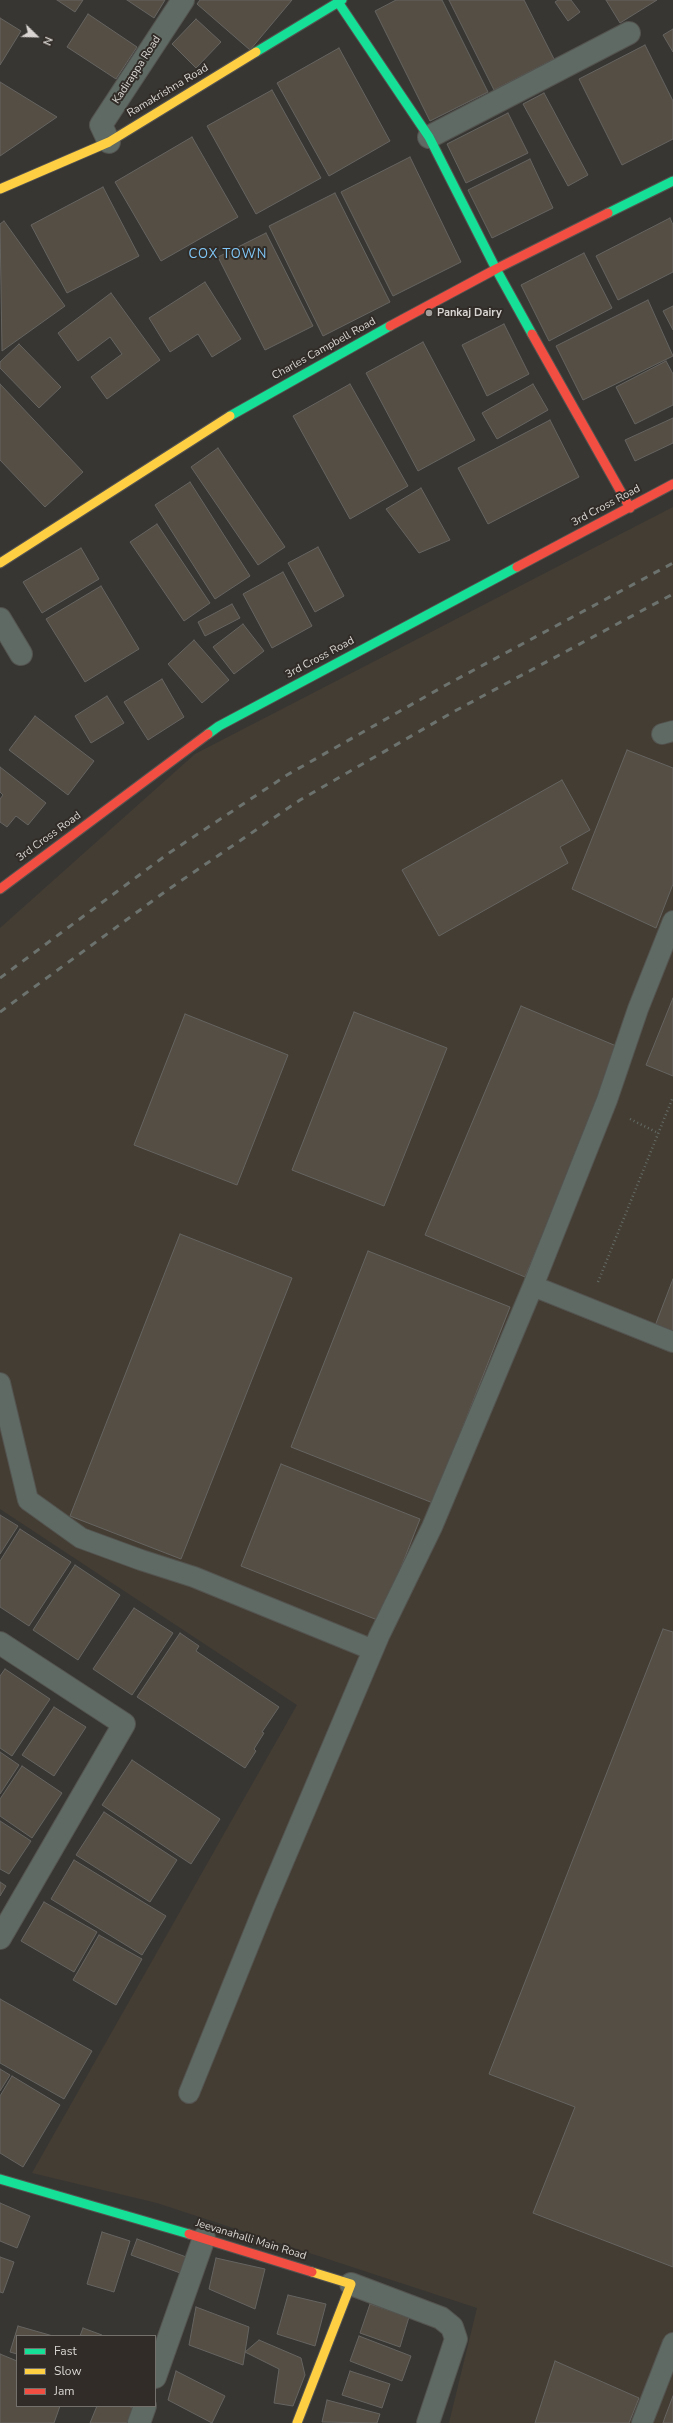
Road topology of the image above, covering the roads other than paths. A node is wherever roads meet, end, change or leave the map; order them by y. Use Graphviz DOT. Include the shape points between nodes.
graph roads {
  1 [pos="183,0"];
  2 [pos="340,1"];
  3 [pos="629,33"];
  4 [pos="429,137"];
  5 [pos="108,142"];
  6 [pos="673,181"];
  7 [pos="0,189"];
  8 [pos="496,269"];
  9 [pos="673,484"];
  10 [pos="630,508"];
  11 [pos="0,563"];
  12 [pos="0,618"];
  13 [pos="20,654"];
  14 [pos="0,888"];
  15 [pos="673,921"];
  16 [pos="533,1286"];
  17 [pos="673,1342"];
  18 [pos="0,1383"];
  19 [pos="0,1643"];
  20 [pos="373,1650"];
  21 [pos="0,1938"];
  22 [pos="189,2093"];
  23 [pos="0,2179"];
  24 [pos="204,2238"];
  25 [pos="352,2284"];
  26 [pos="673,2343"];
  27 [pos="156,2374"];
  28 [pos="145,2407"];
  29 [pos="139,2423"];
  30 [pos="297,2423"];
  31 [pos="428,2423"];
  32 [pos="642,2423"];
  1 -- 5 [label="street, Kadirappa Road" via="101,125"];
  2 -- 4 [label="street"];
  2 -- 5 [label="street, Ramakrishna Road"];
  3 -- 4 [label="street"];
  4 -- 8 [label="street"];
  5 -- 7 [label="street, Ramakrishna Road"];
  6 -- 8 [label="street, Charles Campbell Road"];
  8 -- 10 [label="street"];
  8 -- 11 [label="street, Charles Campbell Road" via="311,369 198,435"];
  9 -- 10 [label="street, 3rd Cross Road"];
  10 -- 14 [label="street, 3rd Cross Road" via="219,726"];
  12 -- 13 [label="street"];
  15 -- 16 [label="lane" via="638,1009 607,1100"];
  16 -- 17 [label="lane"];
  16 -- 20 [label="lane" via="432,1526"];
  18 -- 20 [label="lane" via="28,1500 81,1538 194,1577"];
  19 -- 21 [label="street" via="124,1724"];
  20 -- 22 [label="lane"];
  23 -- 24 [label="street, Jeevanahalli Main Road"];
  24 -- 25 [label="street, Jeevanahalli Main Road"];
  24 -- 27 [label="street"];
  25 -- 30 [label="street"];
  25 -- 31 [label="street" via="441,2318 452,2327 456,2339"];
  26 -- 32 [label="lane"];
  28 -- 29 [label="street"];
}
